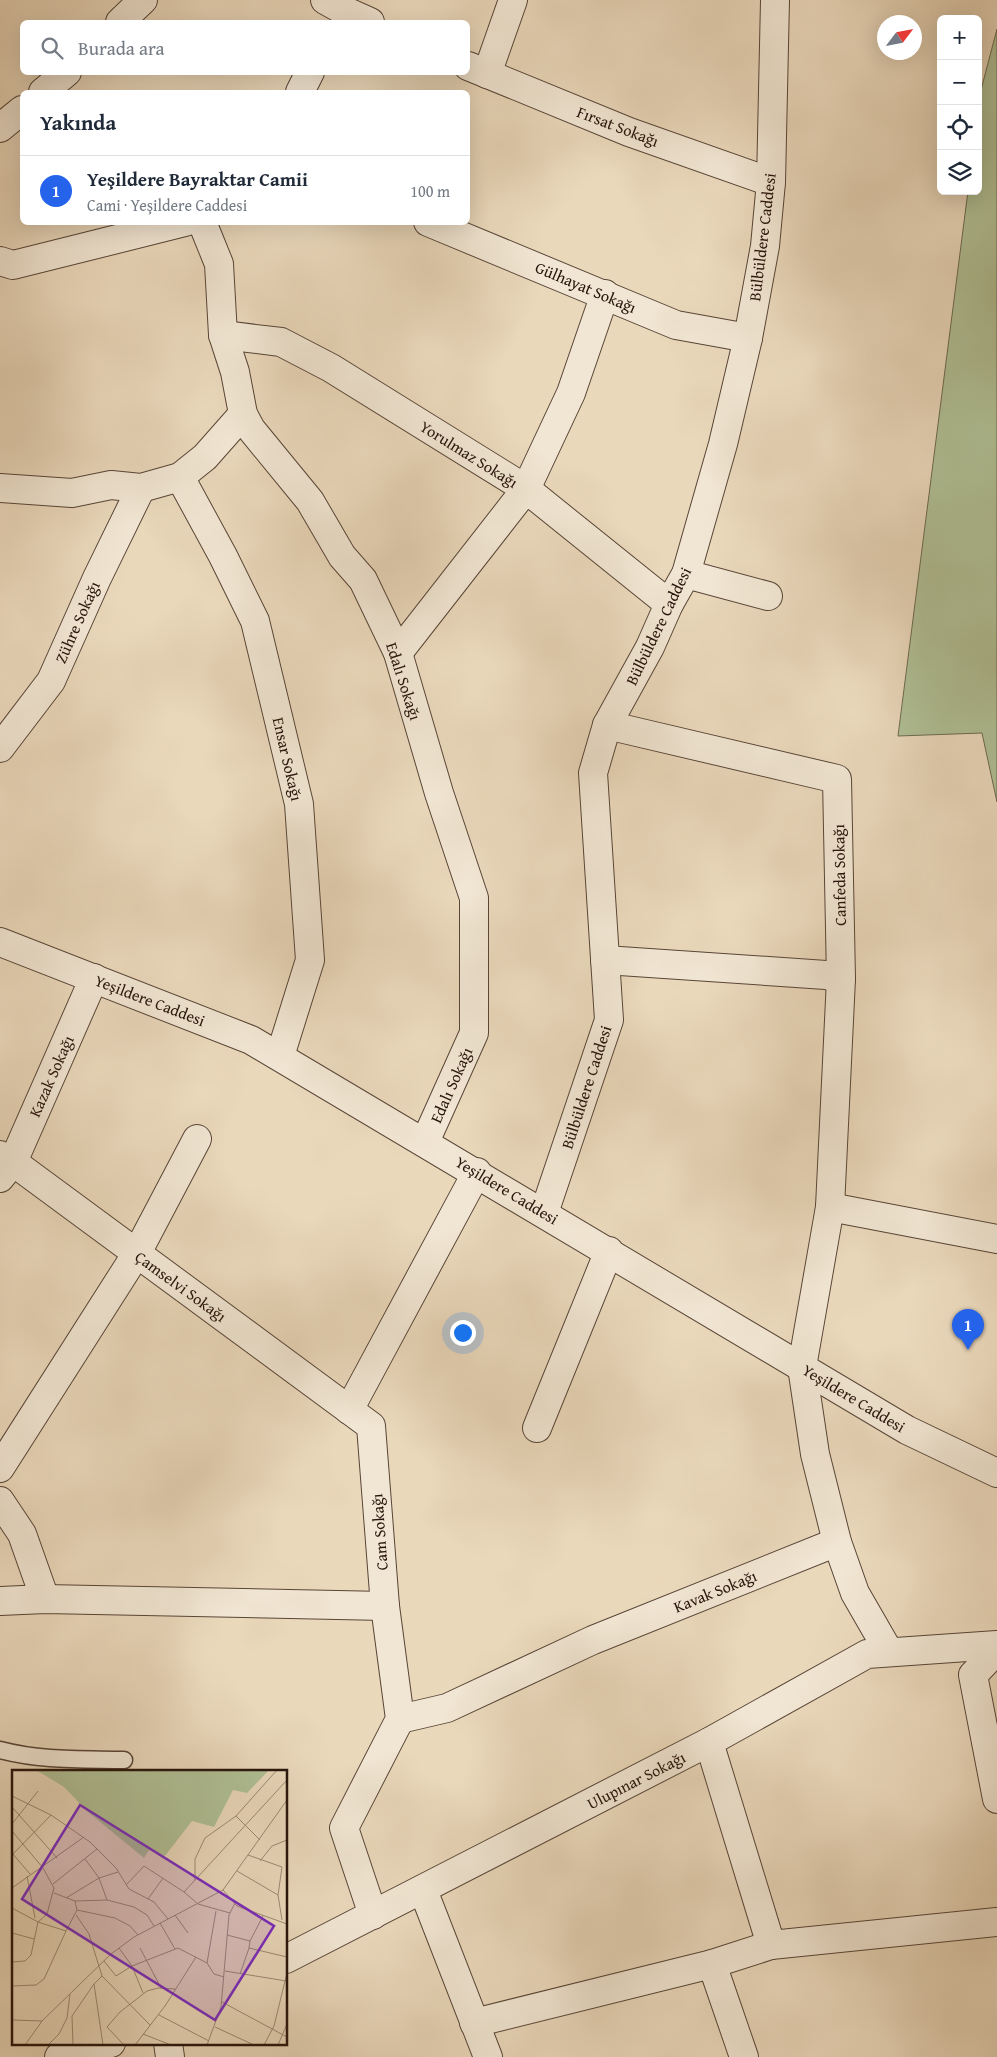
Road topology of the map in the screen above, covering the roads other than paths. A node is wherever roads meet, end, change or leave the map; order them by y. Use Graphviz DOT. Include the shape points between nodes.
graph roads {
  1 [pos="143,0"];
  2 [pos="513,0"];
  3 [pos="775,0"];
  4 [pos="336,8"];
  5 [pos="122,20"];
  6 [pos="365,20"];
  7 [pos="477,70"];
  8 [pos="63,75"];
  9 [pos="308,75"];
  10 [pos="45,90"];
  11 [pos="301,90"];
  12 [pos="20,112"];
  13 [pos="0,128"];
  14 [pos="771,182"];
  15 [pos="173,225"];
  16 [pos="203,225"];
  17 [pos="435,225"];
  18 [pos="0,262"];
  19 [pos="605,294"];
  20 [pos="223,335"];
  21 [pos="748,338"];
  22 [pos="243,414"];
  23 [pos="180,477"];
  24 [pos="0,488"];
  25 [pos="141,488"];
  26 [pos="526,490"];
  27 [pos="686,574"];
  28 [pos="768,596"];
  29 [pos="669,604"];
  30 [pos="398,653"];
  31 [pos="607,725"];
  32 [pos="0,748"];
  33 [pos="0,942"];
  34 [pos="605,960"];
  35 [pos="94,978"];
  36 [pos="841,979"];
  37 [pos="280,1056"];
  38 [pos="197,1139"];
  39 [pos="425,1142"];
  40 [pos="4,1165"];
  41 [pos="477,1172"];
  42 [pos="830,1208"];
  43 [pos="544,1213"];
  44 [pos="997,1217"];
  45 [pos="987,1237"];
  46 [pos="609,1251"];
  47 [pos="137,1253"];
  48 [pos="802,1367"];
  49 [pos="349,1410"];
  50 [pos="537,1428"];
  51 [pos="0,1468"];
  52 [pos="997,1474"];
  53 [pos="0,1501"];
  54 [pos="837,1542"];
  55 [pos="45,1599"];
  56 [pos="0,1601"];
  57 [pos="384,1606"];
  58 [pos="997,1645"];
  59 [pos="997,1650"];
  60 [pos="889,1652"];
  61 [pos="400,1719"];
  62 [pos="709,1742"];
  63 [pos="0,1750"];
  64 [pos="124,1760"];
  65 [pos="997,1799"];
  66 [pos="423,1890"];
  67 [pos="373,1915"];
  68 [pos="997,1922"];
  69 [pos="771,1945"];
  70 [pos="288,1958"];
  71 [pos="712,1964"];
  72 [pos="474,2023"];
  73 [pos="107,2044"];
  74 [pos="168,2044"];
  75 [pos="59,2057"];
  76 [pos="170,2057"];
  77 [pos="488,2057"];
  78 [pos="744,2057"];
  1 -- 5 [label="street"];
  2 -- 7 [label="street"];
  3 -- 14 [label="street, Bülbüldere Caddesi"];
  4 -- 6 [label="street"];
  7 -- 14 [label="street, Fırsat Sokağı" via="629,132"];
  8 -- 10 [label="street"];
  9 -- 11 [label="street"];
  12 -- 13 [label="street"];
  14 -- 21 [label="street, Bülbüldere Caddesi" via="765,246"];
  15 -- 18 [label="street" via="13,266"];
  16 -- 20 [label="street, Edalı Sokağı" via="219,264"];
  17 -- 19 [label="street, Gülhayat Sokağı"];
  19 -- 21 [label="street, Gülhayat Sokağı" via="676,325"];
  19 -- 26 [label="street, Yorulmaz Sokağı" via="571,393"];
  20 -- 22 [label="street, Edalı Sokağı" via="235,372"];
  20 -- 26 [label="street, Yorulmaz Sokağı" via="281,342 331,368"];
  21 -- 27 [label="street, Bülbüldere Caddesi" via="723,444"];
  22 -- 23 [label="street" via="206,457"];
  22 -- 30 [label="street, Edalı Sokağı" via="251,429 310,501 342,556 363,580"];
  23 -- 25 [label="street"];
  23 -- 37 [label="street, Ensar Sokağı" via="255,621 299,804 310,960"];
  24 -- 25 [label="street" via="72,493 111,485"];
  25 -- 32 [label="street, Zühre Sokağı" via="51,681"];
  26 -- 29 [label="street"];
  26 -- 30 [label="street"];
  27 -- 28 [label="street"];
  27 -- 29 [label="street, Bülbüldere Caddesi"];
  29 -- 31 [label="street, Bülbüldere Caddesi" via="650,647"];
  30 -- 39 [label="street, Edalı Sokağı" via="439,794 474,898 474,1033"];
  31 -- 34 [label="street, Bülbüldere Caddesi" via="593,773"];
  31 -- 36 [label="street, Canfeda Sokağı" via="837,779"];
  33 -- 35 [label="street, Yeşildere Caddesi"];
  34 -- 36 [label="street" via="826,975"];
  34 -- 43 [label="street, Bülbüldere Caddesi" via="609,1020"];
  35 -- 37 [label="street, Yeşildere Caddesi" via="251,1040"];
  35 -- 40 [label="street, Kazak Sokağı"];
  36 -- 42 [label="street, Canfeda Sokağı"];
  37 -- 39 [label="street, Yeşildere Caddesi"];
  38 -- 47 [label="street"];
  39 -- 41 [label="street, Yeşildere Caddesi"];
  40 -- 47 [label="street, Çamselvi Sokağı"];
  41 -- 43 [label="street, Yeşildere Caddesi"];
  41 -- 49 [label="street"];
  42 -- 45 [label="street"];
  42 -- 48 [label="street, Canfeda Sokağı"];
  43 -- 46 [label="street, Yeşildere Caddesi"];
  44 -- 45 [label="street"];
  46 -- 48 [label="street, Yeşildere Caddesi"];
  46 -- 50 [label="street"];
  47 -- 49 [label="street, Çamselvi Sokağı"];
  47 -- 51 [label="street"];
  48 -- 52 [label="street, Yeşildere Caddesi" via="907,1430"];
  48 -- 54 [label="street" via="815,1454"];
  49 -- 57 [label="street, Cam Sokağı" via="371,1426"];
  53 -- 55 [label="street" via="22,1534"];
  54 -- 60 [label="street" via="854,1593"];
  54 -- 61 [label="street, Kavak Sokağı" via="593,1640 447,1708"];
  55 -- 56 [label="street"];
  55 -- 57 [label="street"];
  57 -- 61 [label="street, Cam Sokağı"];
  58 -- 60 [label="street, Ulupınar Sokağı"];
  59 -- 65 [label="street" via="973,1675"];
  60 -- 62 [label="street, Ulupınar Sokağı" via="868,1654"];
  61 -- 67 [label="street" via="344,1828"];
  62 -- 66 [label="street, Ulupınar Sokağı"];
  62 -- 69 [label="street"];
  63 -- 64 [label="lane" via="63,1759"];
  66 -- 67 [label="street, Ulupınar Sokağı"];
  66 -- 72 [label="street"];
  67 -- 70 [label="street, Ulupınar Sokağı"];
  68 -- 69 [label="street"];
  69 -- 71 [label="street"];
  71 -- 72 [label="street"];
  71 -- 78 [label="street"];
  72 -- 77 [label="street"];
  73 -- 75 [label="street"];
  74 -- 76 [label="street"];
}
